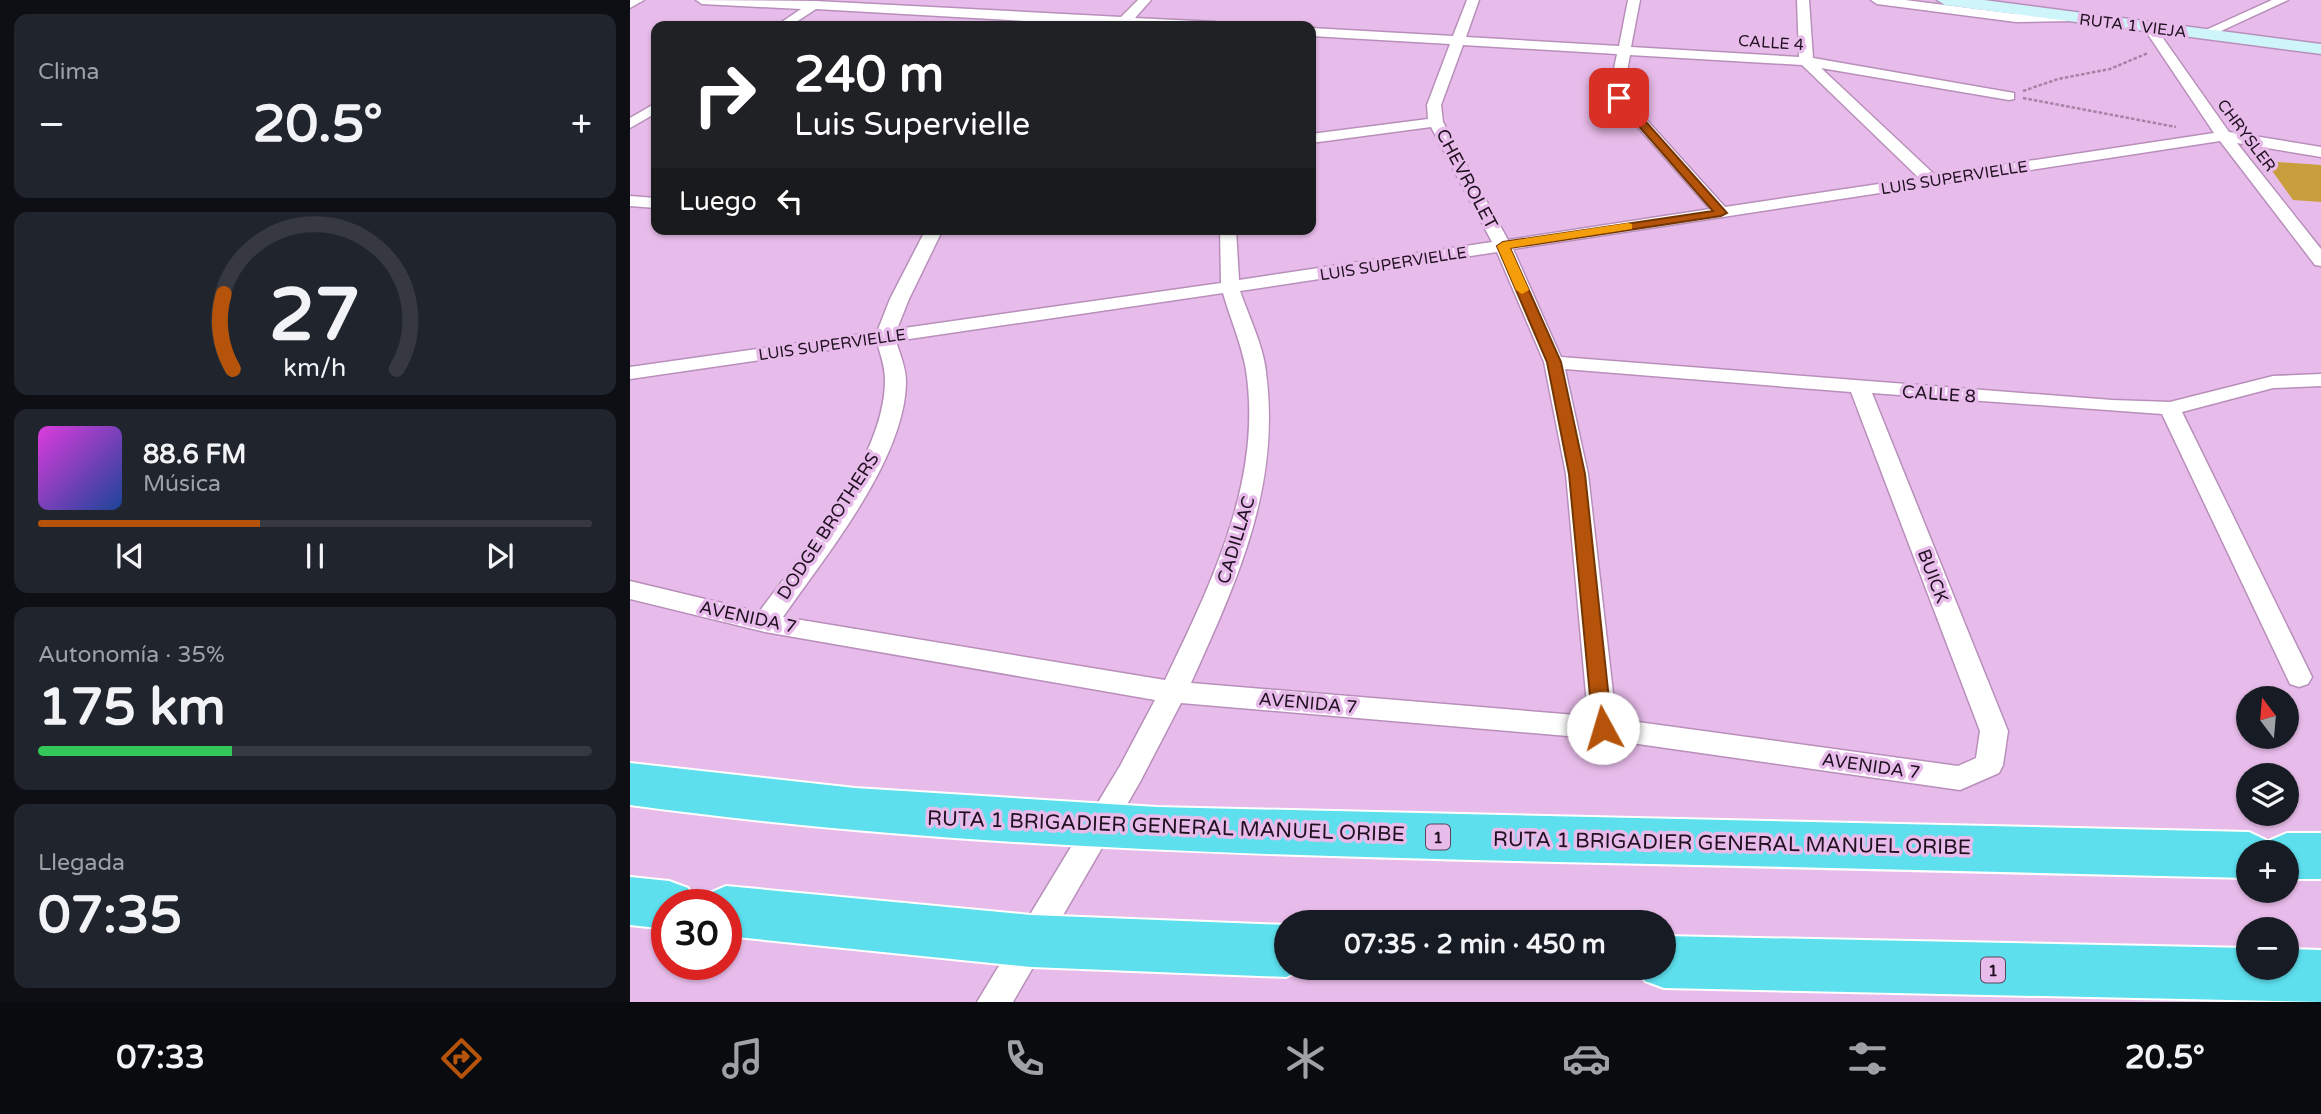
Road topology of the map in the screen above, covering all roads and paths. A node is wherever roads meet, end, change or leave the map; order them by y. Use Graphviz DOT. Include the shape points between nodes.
graph roads {
  1 [pos="638,0"];
  2 [pos="702,0"];
  3 [pos="985,0"];
  4 [pos="1145,0"];
  5 [pos="1473,0"];
  6 [pos="1634,0"];
  7 [pos="1803,0"];
  8 [pos="1877,0"];
  9 [pos="1945,0"];
  10 [pos="2044,0"];
  11 [pos="2283,0"];
  12 [pos="817,4"];
  13 [pos="630,5"];
  14 [pos="967,15"];
  15 [pos="2075,17"];
  16 [pos="790,21"];
  17 [pos="959,21"];
  18 [pos="1084,21"];
  19 [pos="1125,21"];
  20 [pos="2149,27"];
  21 [pos="1316,32"];
  22 [pos="2203,34"];
  23 [pos="1456,42"];
  24 [pos="2162,46"];
  25 [pos="2321,49"];
  26 [pos="1623,51"];
  27 [pos="1806,61"];
  28 [pos="2008,96"];
  29 [pos="651,111"];
  30 [pos="630,112"];
  31 [pos="651,112"];
  32 [pos="1436,122"];
  33 [pos="630,124"];
  34 [pos="2224,136"];
  35 [pos="1316,138"];
  36 [pos="2321,152"];
  37 [pos="1932,181"];
  38 [pos="630,201"];
  39 [pos="651,203"];
  40 [pos="1721,213"];
  41 [pos="932,235"];
  42 [pos="1228,235"];
  43 [pos="1503,246"];
  44 [pos="2321,261"];
  45 [pos="1230,287"];
  46 [pos="886,336"];
  47 [pos="1554,362"];
  48 [pos="630,373"];
  49 [pos="2321,380"];
  50 [pos="1860,388"];
  51 [pos="2170,408"];
  52 [pos="630,590"];
  53 [pos="765,623"];
  54 [pos="2299,677"];
  55 [pos="1173,692"];
  56 [pos="1603,728"];
  57 [pos="1989,765"];
  58 [pos="630,784"];
  59 [pos="1100,827"];
  60 [pos="2236,855"];
  61 [pos="2299,856"];
  62 [pos="2321,856"];
  63 [pos="630,901"];
  64 [pos="651,903"];
  65 [pos="742,913"];
  66 [pos="1031,941"];
  67 [pos="1274,951"];
  68 [pos="1676,962"];
  69 [pos="2321,977"];
  70 [pos="994,1002"];
  1 -- 13 [label="street"];
  2 -- 12 [label="street"];
  3 -- 14 [label="street"];
  4 -- 19 [label="street"];
  5 -- 23 [label="street, CHEVROLET"];
  6 -- 26 [label="street"];
  7 -- 27 [label="street"];
  8 -- 15 [label="street" via="2016,18"];
  9 -- 15 [label="street, RUTA 1 VIEJA"];
  10 -- 15 [label="street"];
  11 -- 22 [label="street"];
  12 -- 14 [label="street"];
  12 -- 16 [label="street"];
  14 -- 17 [label="street"];
  14 -- 18 [label="street"];
  15 -- 20 [label="street, RUTA 1 VIEJA"];
  20 -- 22 [label="street, RUTA 1 VIEJA"];
  20 -- 24 [label="street, CHRYSLER"];
  21 -- 23 [label="street, CALLE 4"];
  22 -- 25 [label="street, RUTA 1 VIEJA"];
  23 -- 26 [label="street, CALLE 4"];
  23 -- 32 [label="street, CHEVROLET" via="1434,105"];
  24 -- 28 [label="path" via="2110,69 2058,79"];
  24 -- 34 [label="street, CHRYSLER"];
  26 -- 27 [label="street, CALLE 4"];
  26 -- 40 [label="street" via="1619,98"];
  27 -- 28 [label="street, CALLE 4"];
  27 -- 37 [label="street"];
  28 -- 34 [label="path"];
  29 -- 30 [label="street"];
  31 -- 33 [label="street"];
  32 -- 35 [label="street"];
  32 -- 43 [label="street, CHEVROLET"];
  34 -- 36 [label="street, LUIS SUPERVIELLE"];
  34 -- 37 [label="street, LUIS SUPERVIELLE"];
  34 -- 44 [label="street, CHRYSLER"];
  37 -- 40 [label="street, LUIS SUPERVIELLE"];
  38 -- 39 [label="street"];
  40 -- 43 [label="street, LUIS SUPERVIELLE"];
  41 -- 46 [label="street"];
  42 -- 45 [label="street, CADILLAC"];
  43 -- 45 [label="street, LUIS SUPERVIELLE"];
  43 -- 47 [label="street, CHEVROLET"];
  45 -- 46 [label="street, LUIS SUPERVIELLE"];
  45 -- 55 [label="street, CADILLAC" via="1256,369 1257,456 1250,505 1218,595"];
  46 -- 48 [label="street, LUIS SUPERVIELLE"];
  46 -- 53 [label="street, DODGE BROTHERS" via="895,370 893,398 873,462"];
  47 -- 50 [label="street, CALLE 8"];
  47 -- 56 [label="street, CHEVROLET" via="1577,474"];
  49 -- 51 [label="street, CALLE 8" via="2241,387"];
  50 -- 51 [label="street, CALLE 8"];
  50 -- 57 [label="street, BUICK" via="1994,731"];
  51 -- 54 [label="street"];
  52 -- 53 [label="street, AVENIDA 7"];
  53 -- 55 [label="street, AVENIDA 7"];
  55 -- 56 [label="street, AVENIDA 7"];
  55 -- 59 [label="street, CADILLAC"];
  56 -- 57 [label="street, AVENIDA 7" via="1960,778"];
  58 -- 59 [label="highway, RUTA 1 BRIGADIER GENERAL MANUEL ORIBE / 1" via="745,801"];
  59 -- 60 [label="highway, RUTA 1 BRIGADIER GENERAL MANUEL ORIBE / 1"];
  59 -- 66 [label="street, CADILLAC"];
  61 -- 62 [label="highway"];
  63 -- 64 [label="highway"];
  65 -- 66 [label="highway"];
  66 -- 67 [label="highway"];
  66 -- 70 [label="street"];
  68 -- 69 [label="highway, 1"];
}
